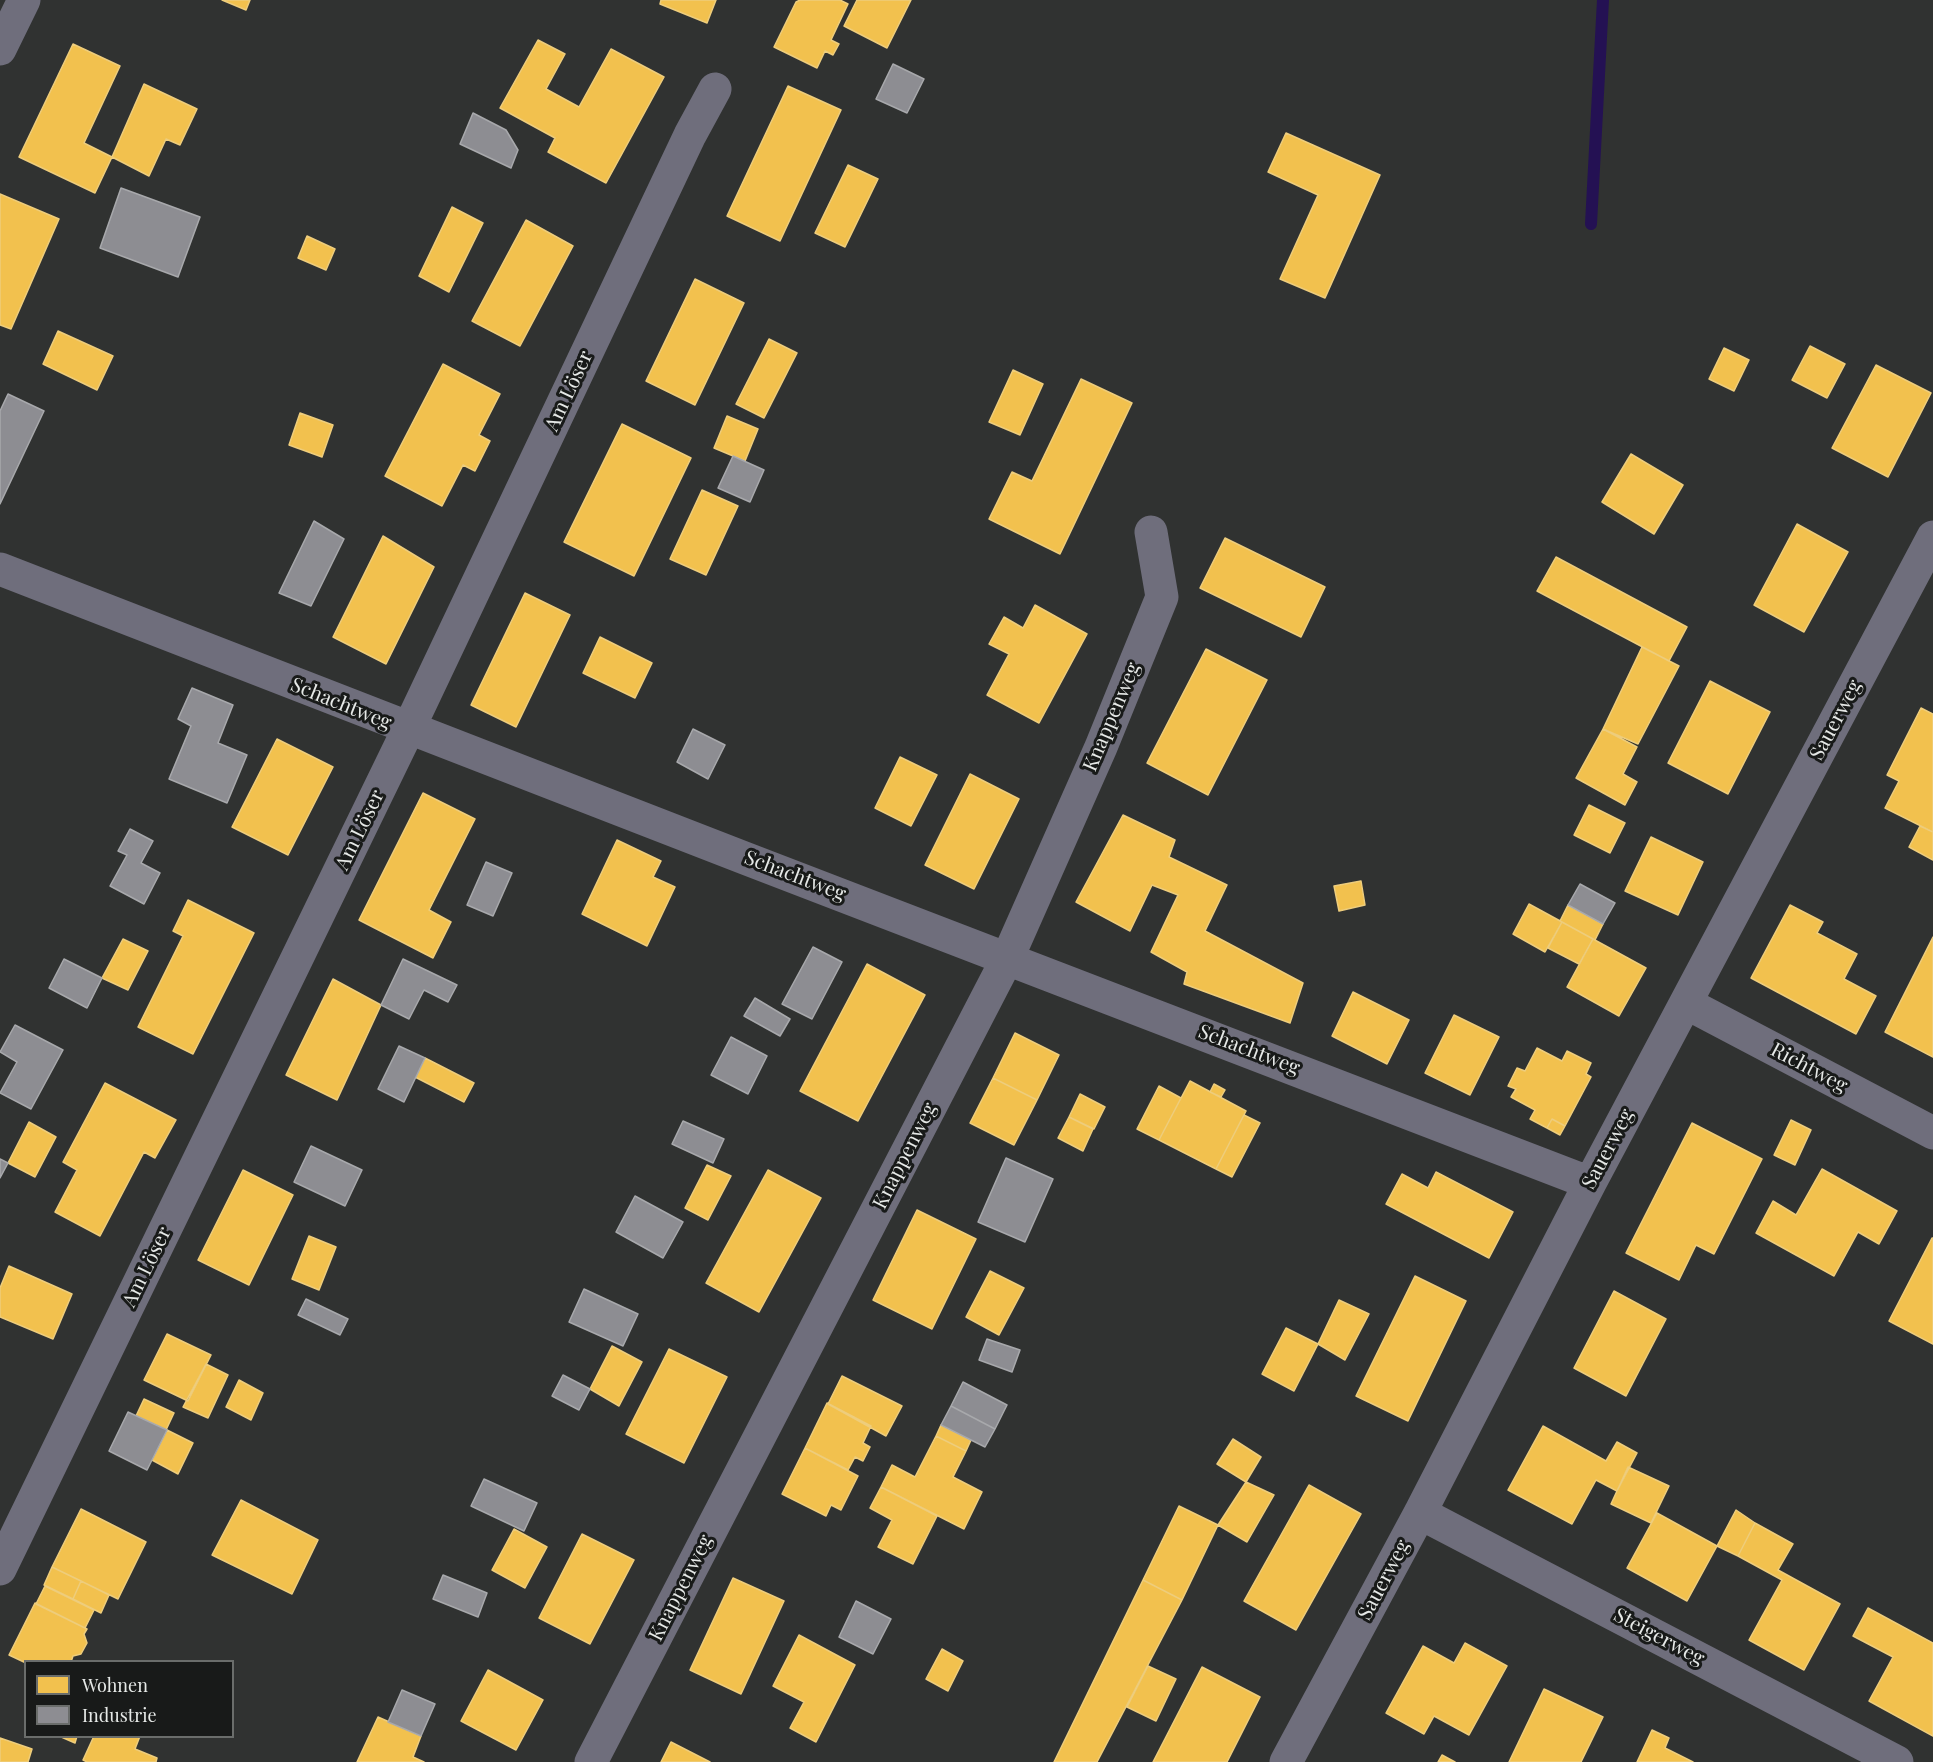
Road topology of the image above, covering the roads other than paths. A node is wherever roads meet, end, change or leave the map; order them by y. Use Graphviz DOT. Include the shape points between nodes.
graph roads {
  1 [pos="24,0"];
  2 [pos="0,49"];
  3 [pos="715,89"];
  4 [pos="1151,532"];
  5 [pos="1933,537"];
  6 [pos="0,569"];
  7 [pos="408,730"];
  8 [pos="1008,957"];
  9 [pos="1686,1003"];
  10 [pos="1933,1134"];
  11 [pos="1590,1183"];
  12 [pos="1420,1513"];
  13 [pos="0,1569"];
  14 [pos="591,1762"];
  15 [pos="1286,1762"];
  16 [pos="1898,1762"];
  1 -- 2 [label="street"];
  3 -- 7 [label="street, Am Löser"];
  4 -- 8 [label="street, Knappenweg" via="1162,597"];
  5 -- 9 [label="street, Sauerweg"];
  6 -- 7 [label="street, Schachtweg"];
  7 -- 8 [label="street, Schachtweg"];
  7 -- 13 [label="street, Am Löser"];
  8 -- 11 [label="street, Schachtweg"];
  8 -- 14 [label="street, Knappenweg"];
  9 -- 10 [label="street, Richtweg"];
  9 -- 11 [label="street, Sauerweg"];
  11 -- 12 [label="street, Sauerweg"];
  12 -- 15 [label="street, Sauerweg"];
  12 -- 16 [label="street, Steigerweg"];
}
